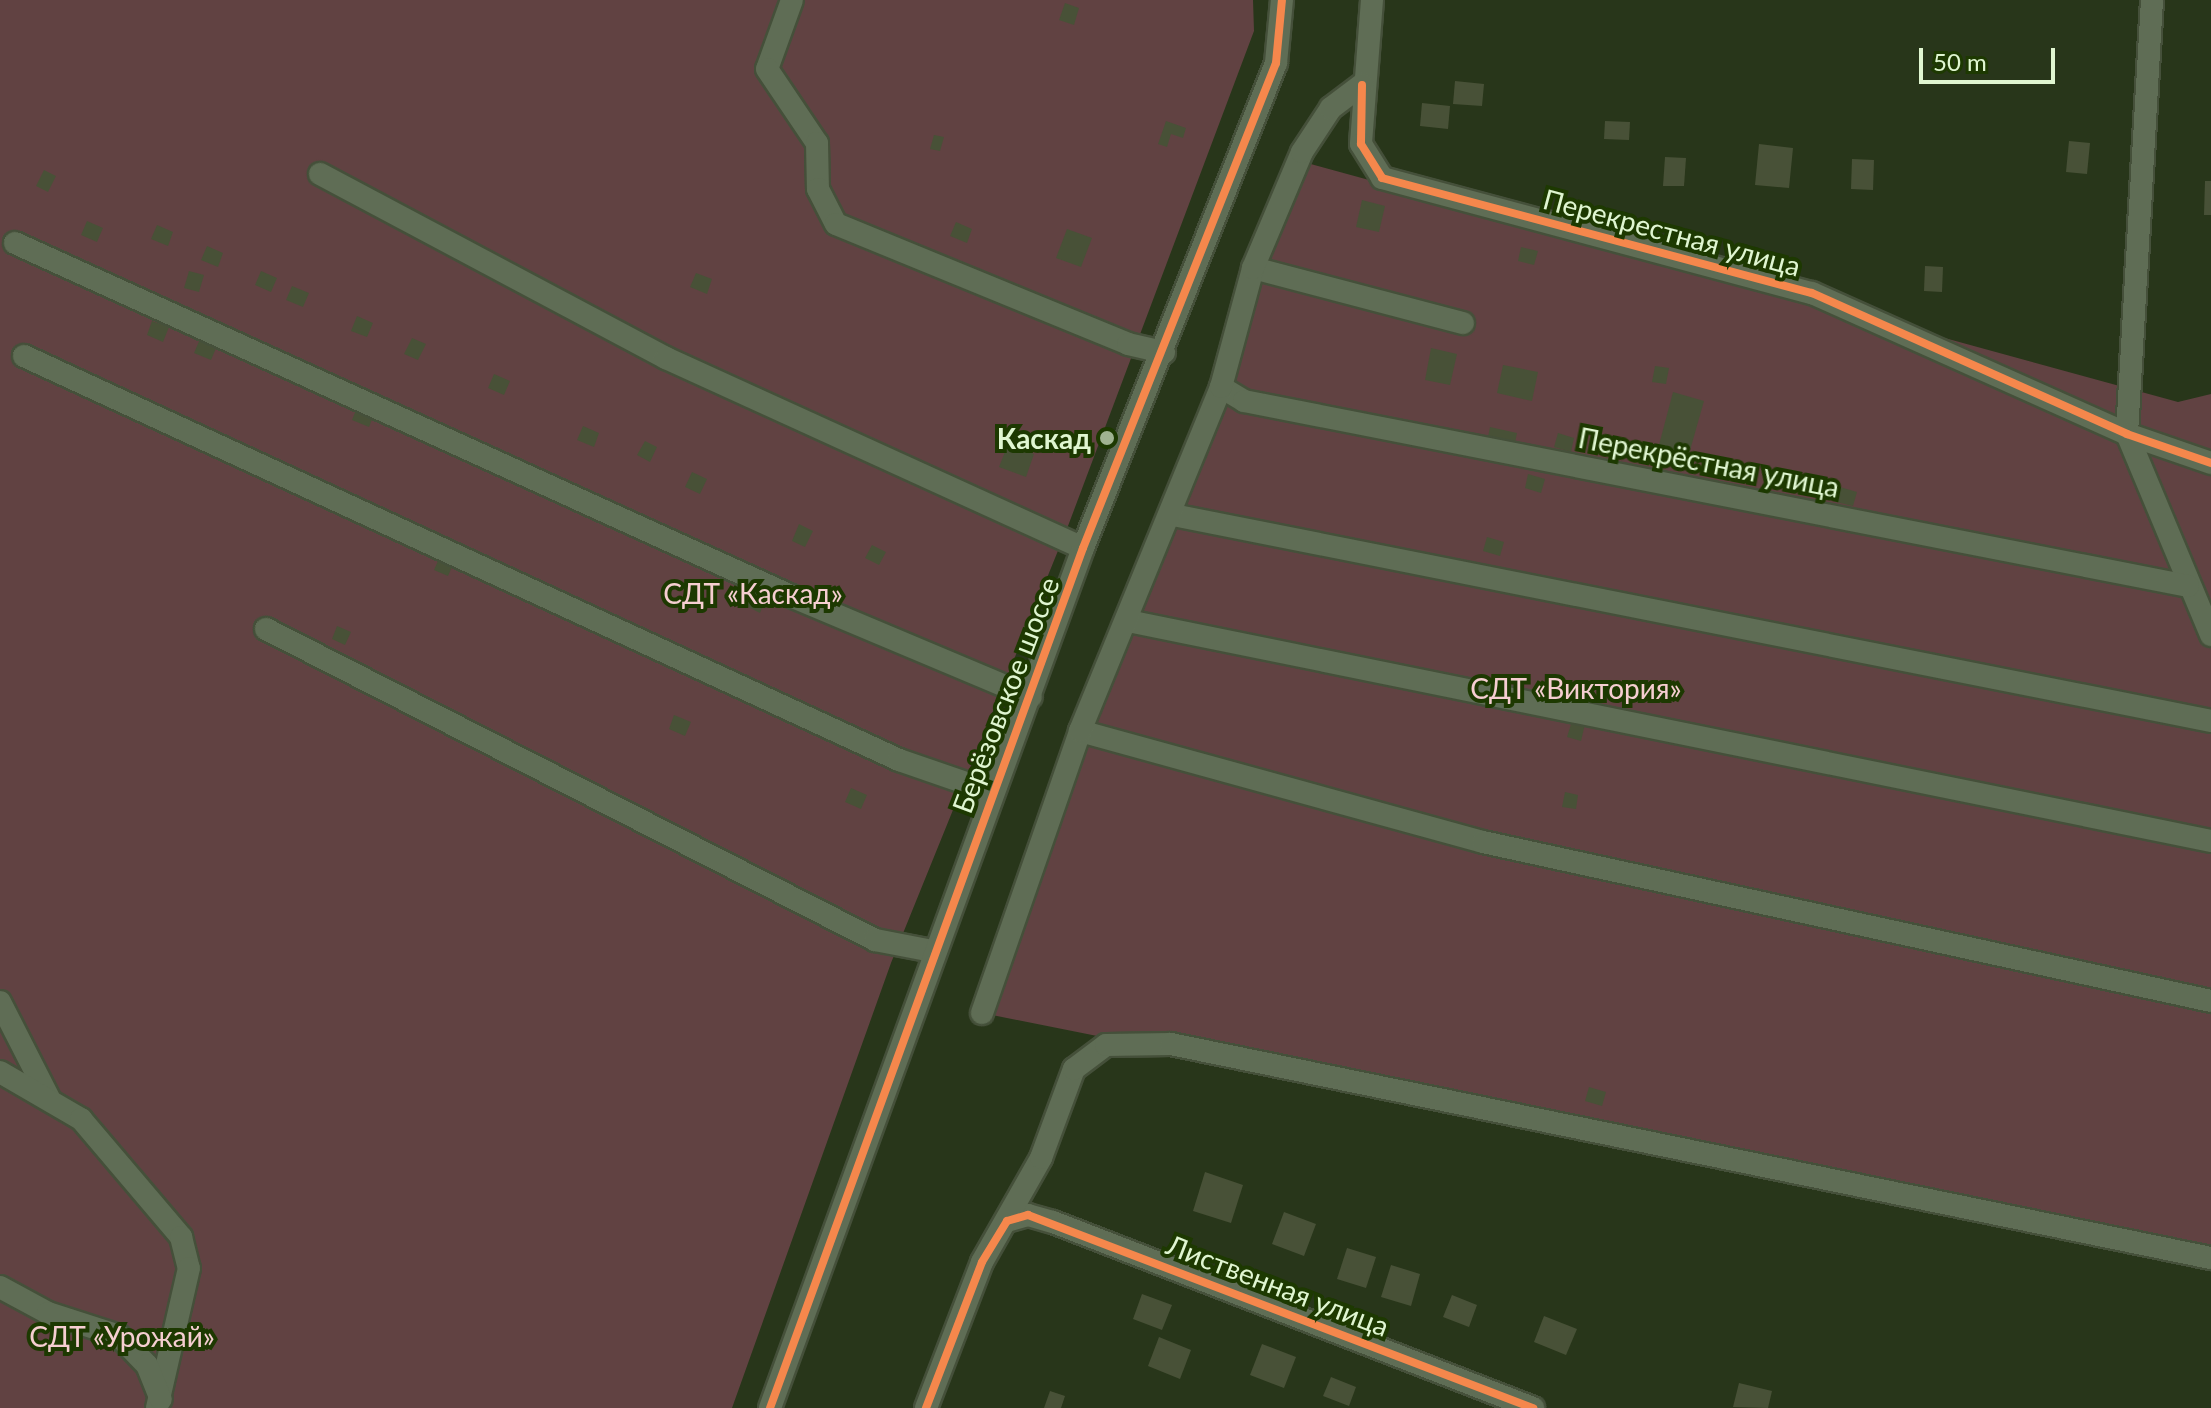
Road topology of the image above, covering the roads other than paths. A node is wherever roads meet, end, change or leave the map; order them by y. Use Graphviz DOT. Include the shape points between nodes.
graph roads {
  1 [pos="792,0"];
  2 [pos="1282,0"];
  3 [pos="1372,0"];
  4 [pos="2152,0"];
  5 [pos="1362,85"];
  6 [pos="320,174"];
  7 [pos="15,243"];
  8 [pos="1253,268"];
  9 [pos="1463,323"];
  10 [pos="1164,352"];
  11 [pos="24,356"];
  12 [pos="1221,387"];
  13 [pos="2127,434"];
  14 [pos="2211,463"];
  15 [pos="1173,515"];
  16 [pos="1083,548"];
  17 [pos="2188,586"];
  18 [pos="1133,622"];
  19 [pos="266,629"];
  20 [pos="2211,635"];
  21 [pos="1031,697"];
  22 [pos="2211,721"];
  23 [pos="1080,731"];
  24 [pos="992,792"];
  25 [pos="2211,841"];
  26 [pos="932,951"];
  27 [pos="2211,1001"];
  28 [pos="0,1002"];
  29 [pos="982,1013"];
  30 [pos="0,1072"];
  31 [pos="50,1101"];
  32 [pos="1007,1221"];
  33 [pos="2211,1258"];
  34 [pos="0,1287"];
  35 [pos="160,1404"];
  36 [pos="770,1408"];
  37 [pos="926,1408"];
  38 [pos="1533,1408"];
  1 -- 10 [label="street" via="767,69 817,143 818,189 836,224 1128,344"];
  2 -- 10 [label="street, Берёзовское шоссе" via="1276,63"];
  3 -- 5 [label="street, Перекрестная улица"];
  4 -- 13 [label="street"];
  5 -- 8 [label="street" via="1331,108 1302,152"];
  5 -- 13 [label="street, Перекрестная улица" via="1361,144 1382,178 1812,293"];
  6 -- 16 [label="street" via="666,358"];
  7 -- 21 [label="street" via="791,596"];
  8 -- 9 [label="street"];
  8 -- 12 [label="street"];
  10 -- 16 [label="street, Берёзовское шоссе"];
  11 -- 24 [label="street" via="899,760"];
  12 -- 15 [label="street"];
  12 -- 17 [label="street, Перекрёстная улица" via="1244,401"];
  13 -- 14 [label="street, Перекрестная улица"];
  13 -- 17 [label="street"];
  15 -- 22 [label="street"];
  15 -- 23 [label="street"];
  16 -- 21 [label="street, Берёзовское шоссе"];
  17 -- 20 [label="street"];
  18 -- 25 [label="street"];
  19 -- 26 [label="street" via="875,940"];
  21 -- 24 [label="street, Берёзовское шоссе"];
  23 -- 27 [label="street" via="1483,842"];
  23 -- 29 [label="street"];
  24 -- 26 [label="street, Берёзовское шоссе"];
  26 -- 36 [label="street, Берёзовское шоссе"];
  28 -- 31 [label="street"];
  30 -- 31 [label="street"];
  31 -- 35 [label="street" via="81,1119 181,1237 189,1268"];
  32 -- 33 [label="street" via="1022,1181 1041,1158 1074,1069 1106,1045 1136,1041"];
  32 -- 37 [label="street" via="982,1262"];
  32 -- 38 [label="street, Лиственная улица" via="1028,1215 1053,1222"];
  34 -- 35 [label="street" via="48,1313 119,1336 147,1365"];
}
